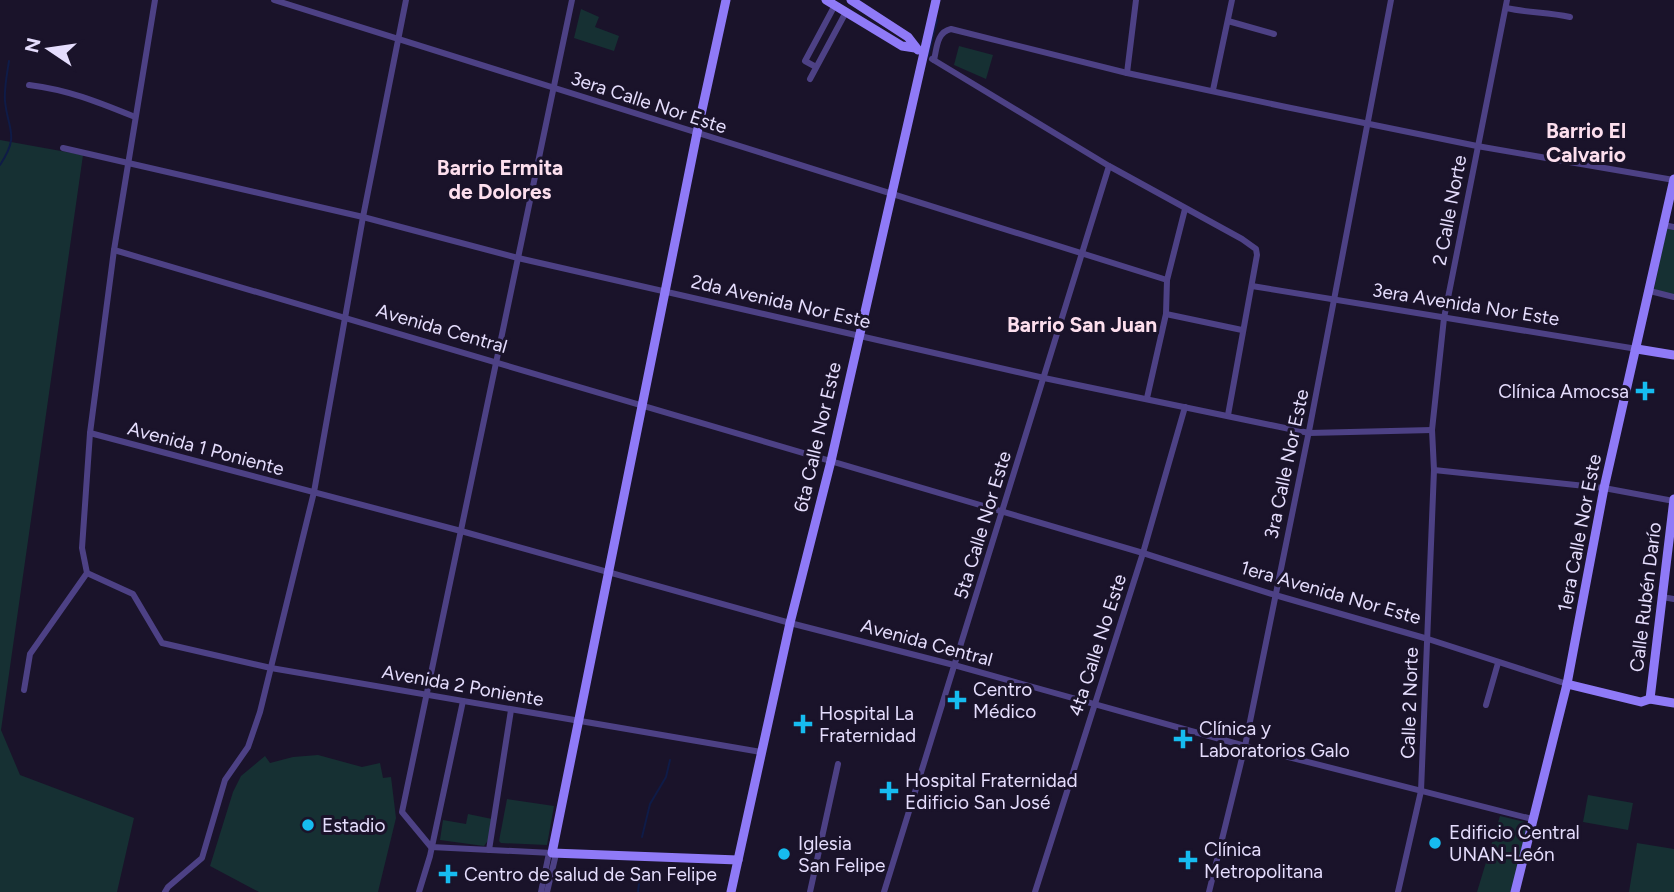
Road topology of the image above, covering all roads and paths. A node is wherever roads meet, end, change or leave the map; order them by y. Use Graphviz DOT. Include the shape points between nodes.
graph roads {
  1 [pos="155,0"];
  2 [pos="274,0"];
  3 [pos="406,0"];
  4 [pos="572,0"];
  5 [pos="726,0"];
  6 [pos="851,0"];
  7 [pos="936,0"];
  8 [pos="1136,0"];
  9 [pos="1232,0"];
  10 [pos="1391,0"];
  11 [pos="1507,0"];
  12 [pos="295,3"];
  13 [pos="830,3"];
  14 [pos="863,7"];
  15 [pos="1506,8"];
  16 [pos="846,12"];
  17 [pos="856,17"];
  18 [pos="1570,17"];
  19 [pos="1228,21"];
  20 [pos="930,23"];
  21 [pos="1274,34"];
  22 [pos="398,39"];
  23 [pos="915,48"];
  24 [pos="930,57"];
  25 [pos="816,67"];
  26 [pos="1127,73"];
  27 [pos="810,79"];
  28 [pos="29,85"];
  29 [pos="554,88"];
  30 [pos="1213,90"];
  31 [pos="135,117"];
  32 [pos="1368,124"];
  33 [pos="697,133"];
  34 [pos="1477,146"];
  35 [pos="63,148"];
  36 [pos="128,164"];
  37 [pos="1108,166"];
  38 [pos="1674,180"];
  39 [pos="891,195"];
  40 [pos="1185,209"];
  41 [pos="363,217"];
  42 [pos="1664,225"];
  43 [pos="1674,227"];
  44 [pos="114,250"];
  45 [pos="1082,253"];
  46 [pos="518,258"];
  47 [pos="1167,280"];
  48 [pos="1252,286"];
  49 [pos="666,291"];
  50 [pos="1650,291"];
  51 [pos="1674,297"];
  52 [pos="1333,300"];
  53 [pos="1167,314"];
  54 [pos="347,317"];
  55 [pos="1444,318"];
  56 [pos="1242,330"];
  57 [pos="859,334"];
  58 [pos="1637,349"];
  59 [pos="1674,355"];
  60 [pos="496,361"];
  61 [pos="1044,378"];
  62 [pos="1147,398"];
  63 [pos="643,405"];
  64 [pos="1185,407"];
  65 [pos="1228,415"];
  66 [pos="1432,430"];
  67 [pos="90,433"];
  68 [pos="1309,433"];
  69 [pos="831,460"];
  70 [pos="1434,470"];
  71 [pos="1604,488"];
  72 [pos="314,492"];
  73 [pos="1674,500"];
  74 [pos="1002,512"];
  75 [pos="461,531"];
  76 [pos="1143,553"];
  77 [pos="87,573"];
  78 [pos="609,573"];
  79 [pos="1275,595"];
  80 [pos="1662,597"];
  81 [pos="1674,599"];
  82 [pos="790,623"];
  83 [pos="1428,639"];
  84 [pos="1498,663"];
  85 [pos="954,665"];
  86 [pos="271,668"];
  87 [pos="1567,684"];
  88 [pos="23,690"];
  89 [pos="426,694"];
  90 [pos="1650,699"];
  91 [pos="463,701"];
  92 [pos="1674,703"];
  93 [pos="1096,704"];
  94 [pos="1486,705"];
  95 [pos="512,710"];
  96 [pos="579,720"];
  97 [pos="1245,746"];
  98 [pos="761,752"];
  99 [pos="838,764"];
  100 [pos="1421,791"];
  101 [pos="1532,819"];
  102 [pos="430,847"];
  103 [pos="489,850"];
  104 [pos="552,853"];
  105 [pos="738,859"];
  106 [pos="164,892"];
  107 [pos="419,892"];
  108 [pos="541,892"];
  109 [pos="547,892"];
  110 [pos="732,892"];
  111 [pos="810,892"];
  112 [pos="884,892"];
  113 [pos="1035,892"];
  114 [pos="1209,892"];
  115 [pos="1398,892"];
  116 [pos="1515,892"];
  1 -- 31 [label="street"];
  2 -- 12 [label="street"];
  3 -- 22 [label="street"];
  4 -- 29 [label="street"];
  5 -- 33 [label="street"];
  6 -- 14 [label="street"];
  7 -- 20 [label="street, 6ta Calle Nor Este"];
  8 -- 26 [label="street"];
  9 -- 19 [label="street"];
  10 -- 32 [label="street"];
  11 -- 15 [label="street, 2 Calle Norte"];
  12 -- 22 [label="street"];
  13 -- 16 [label="street"];
  13 -- 25 [label="street" via="805,61"];
  14 -- 17 [label="street"];
  14 -- 23 [label="street" via="908,37"];
  15 -- 18 [label="street"];
  15 -- 34 [label="street, 2 Calle Norte"];
  16 -- 17 [label="street"];
  16 -- 25 [label="street"];
  17 -- 23 [label="street" via="902,46"];
  19 -- 21 [label="street"];
  19 -- 30 [label="street"];
  20 -- 23 [label="street, 6ta Calle Nor Este"];
  20 -- 24 [label="street, 6ta Calle Nor Este"];
  22 -- 29 [label="street, 3era Calle Nor Este"];
  22 -- 41 [label="street"];
  23 -- 24 [label="street"];
  24 -- 26 [label="street" via="939,37 951,29"];
  24 -- 37 [label="street"];
  24 -- 39 [label="street, 6ta Calle Nor Este"];
  25 -- 27 [label="street"];
  26 -- 30 [label="street"];
  28 -- 31 [label="street" via="84,96"];
  29 -- 33 [label="street, 3era Calle Nor Este"];
  29 -- 46 [label="street"];
  30 -- 32 [label="street"];
  31 -- 36 [label="street"];
  32 -- 34 [label="street"];
  32 -- 52 [label="street, 3ra Calle Nor Este"];
  33 -- 39 [label="street, 3era Calle Nor Este"];
  33 -- 49 [label="street"];
  34 -- 38 [label="street"];
  34 -- 55 [label="street, 2 Calle Norte"];
  35 -- 36 [label="street, 2da Avenida Nor Este"];
  36 -- 41 [label="street, 2da Avenida Nor Este"];
  36 -- 44 [label="street"];
  37 -- 40 [label="street"];
  37 -- 45 [label="street, 5ta Calle Nor Este"];
  38 -- 42 [label="street, 1era Calle Nor Este"];
  39 -- 45 [label="street"];
  39 -- 57 [label="street, 6ta Calle Nor Este"];
  40 -- 47 [label="street"];
  40 -- 48 [label="street" via="1255,249"];
  41 -- 46 [label="street, 2da Avenida Nor Este"];
  41 -- 54 [label="street"];
  42 -- 43 [label="street"];
  42 -- 50 [label="street, 1era Calle Nor Este"];
  44 -- 54 [label="street, Avenida Central"];
  44 -- 67 [label="street"];
  45 -- 47 [label="street"];
  45 -- 61 [label="street, 5ta Calle Nor Este"];
  46 -- 49 [label="street, 2da Avenida Nor Este"];
  46 -- 60 [label="street"];
  47 -- 53 [label="street"];
  48 -- 52 [label="street, 3era Avenida Nor Este"];
  48 -- 56 [label="street"];
  49 -- 57 [label="street, 2da Avenida Nor Este"];
  49 -- 63 [label="street"];
  50 -- 51 [label="street"];
  50 -- 58 [label="street, 1era Calle Nor Este"];
  52 -- 55 [label="street, 3era Avenida Nor Este"];
  52 -- 68 [label="street, 3ra Calle Nor Este"];
  53 -- 56 [label="street"];
  53 -- 62 [label="street"];
  54 -- 60 [label="street, Avenida Central"];
  54 -- 72 [label="street"];
  55 -- 58 [label="street, 3era Avenida Nor Este"];
  55 -- 66 [label="street, 2 Calle Norte"];
  56 -- 65 [label="street"];
  57 -- 61 [label="street, 2da Avenida Nor Este"];
  57 -- 69 [label="street, 6ta Calle Nor Este"];
  58 -- 59 [label="street, 3era Avenida Nor Este"];
  58 -- 71 [label="street, 1era Calle Nor Este"];
  60 -- 63 [label="street, Avenida Central"];
  60 -- 75 [label="street"];
  61 -- 62 [label="street, 2da Avenida Nor Este"];
  61 -- 74 [label="street, 5ta Calle Nor Este"];
  62 -- 64 [label="street, 2da Avenida Nor Este"];
  63 -- 69 [label="street, Avenida Central"];
  63 -- 78 [label="street"];
  64 -- 65 [label="street, 2da Avenida Nor Este"];
  64 -- 76 [label="street, 4ta Calle No Este"];
  65 -- 68 [label="street, 2da Avenida Nor Este"];
  66 -- 68 [label="street, 2da Avenida Nor Este"];
  66 -- 70 [label="street, 2 Calle Norte"];
  67 -- 72 [label="street, Avenida 1 Poniente"];
  67 -- 77 [label="street" via="82,548"];
  68 -- 79 [label="street, 3ra Calle Nor Este"];
  69 -- 74 [label="street, Avenida Central"];
  69 -- 82 [label="street, 6ta Calle Nor Este"];
  70 -- 71 [label="street"];
  70 -- 83 [label="street, Calle 2 Norte"];
  71 -- 73 [label="street"];
  71 -- 87 [label="street, 1era Calle Nor Este"];
  72 -- 75 [label="street, Avenida Central"];
  72 -- 86 [label="street"];
  73 -- 80 [label="street, Calle Rubén Darío"];
  74 -- 76 [label="street, 1era Avenida Nor Este"];
  74 -- 85 [label="street, 5ta Calle Nor Este"];
  75 -- 78 [label="street, Avenida Central"];
  75 -- 89 [label="street"];
  76 -- 79 [label="street, 1era Avenida Nor Este"];
  76 -- 93 [label="street, 4ta Calle No Este"];
  77 -- 86 [label="street, Avenida 2 Poniente" via="133,594 162,643"];
  77 -- 88 [label="street" via="30,654"];
  78 -- 82 [label="street, Avenida Central"];
  78 -- 96 [label="street"];
  79 -- 83 [label="street, 1era Avenida Nor Este"];
  79 -- 97 [label="street, 3ra Calle Nor Este"];
  80 -- 81 [label="street"];
  80 -- 90 [label="street, Calle Rubén Darío"];
  82 -- 85 [label="street, Avenida Central"];
  82 -- 98 [label="street, 6ta Calle Nor Este"];
  83 -- 84 [label="street, 1era Avenida Nor Este"];
  83 -- 100 [label="street, Calle 2 Norte"];
  84 -- 87 [label="street, 1era Avenida Nor Este"];
  84 -- 94 [label="street"];
  85 -- 93 [label="street, Avenida Central"];
  85 -- 112 [label="street, 5ta Calle Nor Este"];
  86 -- 89 [label="street, Avenida 2 Poniente"];
  86 -- 106 [label="street" via="248,747 225,780 202,858"];
  87 -- 90 [label="street, 1era Avenida Nor Este" via="1642,702"];
  87 -- 101 [label="street, 1era Calle Nor Este"];
  89 -- 91 [label="street, Avenida 2 Poniente"];
  89 -- 102 [label="street" via="402,812"];
  90 -- 92 [label="street, 1era Avenida Nor Este"];
  91 -- 95 [label="street, Avenida 2 Poniente"];
  91 -- 102 [label="street"];
  93 -- 97 [label="street, Avenida Central"];
  93 -- 113 [label="street, 4ta Calle No Este"];
  95 -- 96 [label="street, Avenida 2 Poniente"];
  95 -- 103 [label="street"];
  96 -- 98 [label="street, Avenida 2 Poniente"];
  96 -- 104 [label="street"];
  97 -- 100 [label="street, Avenida Central"];
  97 -- 114 [label="street, 3ra Calle Nor Este"];
  98 -- 105 [label="street, 6ta Calle Nor Este"];
  99 -- 111 [label="street"];
  100 -- 101 [label="street, Avenida Central"];
  100 -- 115 [label="street, Calle 2 Norte"];
  101 -- 116 [label="street, 1era Calle Nor Este"];
  102 -- 103 [label="street"];
  102 -- 107 [label="street"];
  103 -- 104 [label="street"];
  104 -- 105 [label="street"];
  104 -- 108 [label="street"];
  104 -- 109 [label="street"];
  105 -- 110 [label="street, 6ta Calle Nor Este"];
}
